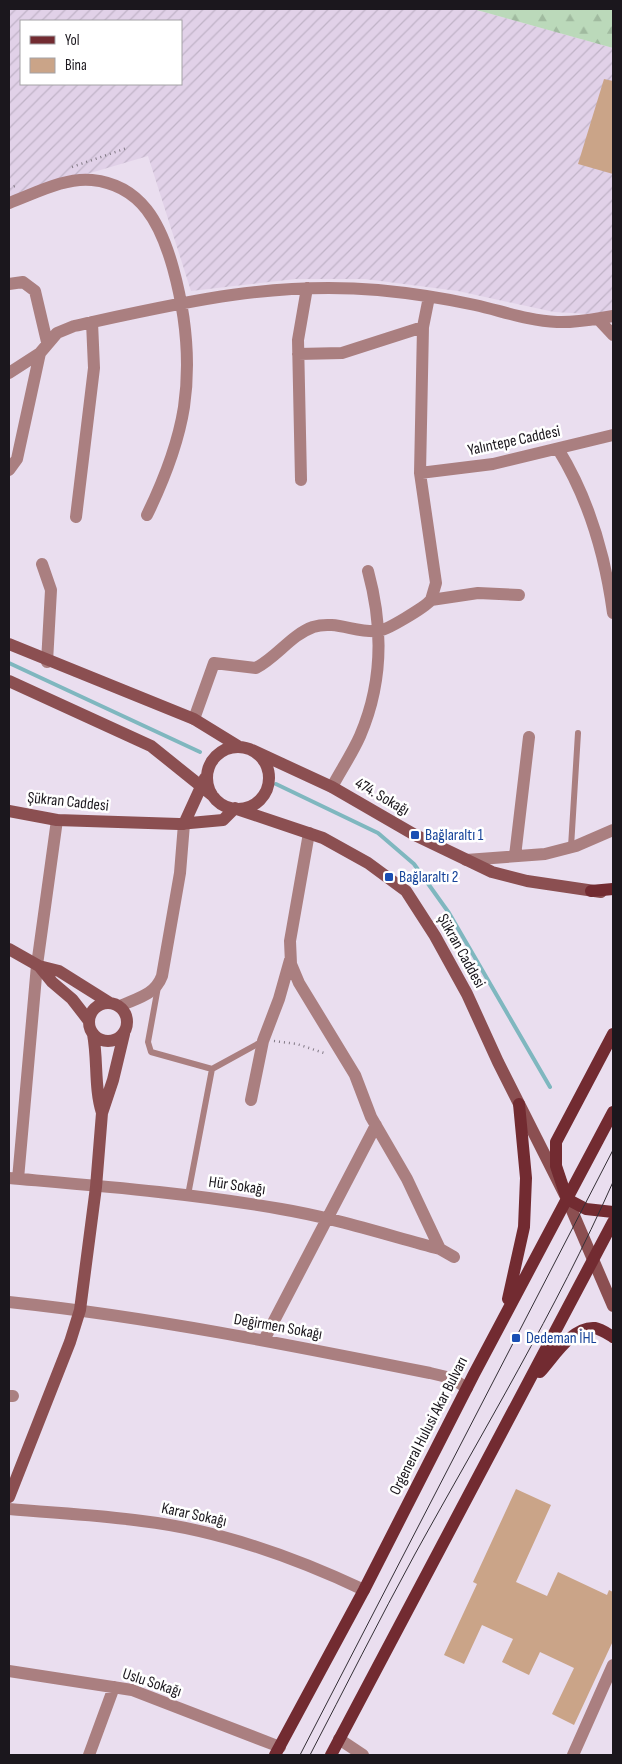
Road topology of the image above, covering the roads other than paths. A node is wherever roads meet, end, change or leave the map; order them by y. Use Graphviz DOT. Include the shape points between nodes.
graph roads {
  1 [pos="9,203"];
  2 [pos="9,284"];
  3 [pos="307,288"];
  4 [pos="429,296"];
  5 [pos="183,303"];
  6 [pos="613,316"];
  7 [pos="598,319"];
  8 [pos="92,322"];
  9 [pos="423,327"];
  10 [pos="613,336"];
  11 [pos="47,342"];
  12 [pos="40,353"];
  13 [pos="298,354"];
  14 [pos="9,373"];
  15 [pos="613,435"];
  16 [pos="558,449"];
  17 [pos="9,470"];
  18 [pos="420,474"];
  19 [pos="301,480"];
  20 [pos="147,514"];
  21 [pos="76,517"];
  22 [pos="42,564"];
  23 [pos="368,571"];
  24 [pos="519,595"];
  25 [pos="431,600"];
  26 [pos="613,608"];
  27 [pos="379,631"];
  28 [pos="9,644"];
  29 [pos="47,662"];
  30 [pos="9,681"];
  31 [pos="194,719"];
  32 [pos="578,733"];
  33 [pos="529,737"];
  34 [pos="238,746"];
  35 [pos="252,750"];
  36 [pos="207,773"];
  37 [pos="201,786"];
  38 [pos="332,787"];
  39 [pos="212,795"];
  40 [pos="236,809"];
  41 [pos="9,811"];
  42 [pos="57,820"];
  43 [pos="184,824"];
  44 [pos="613,830"];
  45 [pos="309,832"];
  46 [pos="571,847"];
  47 [pos="515,856"];
  48 [pos="466,860"];
  49 [pos="613,888"];
  50 [pos="591,891"];
  51 [pos="613,894"];
  52 [pos="9,949"];
  53 [pos="290,960"];
  54 [pos="38,965"];
  55 [pos="158,987"];
  56 [pos="115,1005"];
  57 [pos="89,1022"];
  58 [pos="93,1034"];
  59 [pos="124,1034"];
  60 [pos="613,1034"];
  61 [pos="263,1041"];
  62 [pos="212,1069"];
  63 [pos="251,1100"];
  64 [pos="519,1104"];
  65 [pos="613,1112"];
  66 [pos="102,1113"];
  67 [pos="376,1125"];
  68 [pos="13,1179"];
  69 [pos="96,1187"];
  70 [pos="188,1195"];
  71 [pos="567,1199"];
  72 [pos="613,1212"];
  73 [pos="328,1218"];
  74 [pos="613,1222"];
  75 [pos="613,1239"];
  76 [pos="440,1250"];
  77 [pos="454,1257"];
  78 [pos="594,1260"];
  79 [pos="9,1302"];
  80 [pos="613,1306"];
  81 [pos="80,1310"];
  82 [pos="503,1319"];
  83 [pos="613,1337"];
  84 [pos="264,1340"];
  85 [pos="467,1388"];
  86 [pos="526,1389"];
  87 [pos="9,1497"];
  88 [pos="9,1509"];
  89 [pos="364,1590"];
  90 [pos="613,1665"];
  91 [pos="9,1671"];
  92 [pos="114,1687"];
  93 [pos="339,1740"];
  94 [pos="278,1751"];
  95 [pos="90,1755"];
  96 [pos="332,1755"];
  97 [pos="363,1755"];
  98 [pos="574,1755"];
  1 -- 5 [label="street" via="80,180 111,184 127,191 146,206 162,234"];
  2 -- 11 [label="street" via="23,282 35,291"];
  3 -- 4 [label="street" via="380,290"];
  3 -- 5 [label="street" via="255,290"];
  3 -- 13 [label="street"];
  4 -- 7 [label="street" via="539,321"];
  4 -- 9 [label="street"];
  5 -- 8 [label="street"];
  5 -- 20 [label="street" via="188,366 184,409 169,467"];
  6 -- 7 [label="street"];
  7 -- 10 [label="street"];
  8 -- 11 [label="street" via="65,329"];
  8 -- 21 [label="street" via="94,368"];
  9 -- 13 [label="street" via="342,353"];
  9 -- 18 [label="street"];
  11 -- 12 [label="street"];
  12 -- 14 [label="street"];
  12 -- 17 [label="street" via="17,459"];
  13 -- 19 [label="street"];
  15 -- 16 [label="street, Yalıntepe Caddesi"];
  16 -- 18 [label="street, Yalıntepe Caddesi" via="493,464"];
  16 -- 26 [label="street" via="580,487 595,528"];
  18 -- 25 [label="street" via="436,583"];
  22 -- 29 [label="street" via="51,590"];
  23 -- 27 [label="street"];
  24 -- 25 [label="street" via="478,593"];
  25 -- 27 [label="street"];
  27 -- 31 [label="street" via="321,626 298,635 256,668 214,662"];
  27 -- 38 [label="street" via="377,676 368,715"];
  28 -- 29 [label="street"];
  29 -- 31 [label="street"];
  30 -- 37 [label="street" via="151,746"];
  31 -- 34 [label="street"];
  32 -- 46 [label="lane"];
  33 -- 47 [label="street"];
  34 -- 35 [label="street"];
  34 -- 36 [label="street" via="218,754"];
  35 -- 38 [label="street, 474. Sokağı"];
  35 -- 40 [label="street" via="264,760 268,782 258,801"];
  36 -- 37 [label="street"];
  36 -- 39 [label="street"];
  37 -- 39 [label="street"];
  37 -- 43 [label="street"];
  38 -- 48 [label="street, 474. Sokağı"];
  39 -- 40 [label="street" via="223,805"];
  40 -- 43 [label="street, Şükran Caddesi" via="223,820"];
  40 -- 45 [label="street, Şükran Caddesi"];
  41 -- 42 [label="street, Şükran Caddesi"];
  42 -- 43 [label="street, Şükran Caddesi"];
  42 -- 54 [label="street"];
  43 -- 55 [label="street" via="180,872"];
  44 -- 46 [label="street"];
  45 -- 53 [label="street" via="290,940"];
  45 -- 64 [label="street, Şükran Caddesi" via="360,858 406,891 452,965"];
  46 -- 47 [label="street" via="545,854"];
  47 -- 48 [label="street"];
  48 -- 50 [label="street, 474. Sokağı" via="492,872 527,881"];
  49 -- 50 [label="main road"];
  50 -- 51 [label="street, 474. Sokağı"];
  52 -- 54 [label="street"];
  53 -- 61 [label="street"];
  53 -- 67 [label="street" via="299,983 349,1064"];
  54 -- 56 [label="street" via="59,971"];
  54 -- 57 [label="street" via="72,999"];
  54 -- 68 [label="street"];
  55 -- 56 [label="street"];
  55 -- 62 [label="lane" via="148,1042 151,1052"];
  56 -- 57 [label="street" via="97,1007"];
  56 -- 59 [label="street" via="124,1011 128,1021"];
  57 -- 58 [label="street"];
  58 -- 59 [label="street" via="108,1041"];
  58 -- 66 [label="street" via="98,1101"];
  59 -- 66 [label="street"];
  60 -- 71 [label="main road" via="556,1142 556,1166"];
  61 -- 62 [label="lane"];
  61 -- 63 [label="street"];
  62 -- 70 [label="lane"];
  64 -- 71 [label="street, Şükran Caddesi"];
  64 -- 82 [label="main road" via="526,1178 524,1227"];
  65 -- 71 [label="main road, Orgeneral Hulusi Akar Bulvarı"];
  66 -- 69 [label="street"];
  67 -- 73 [label="street"];
  67 -- 76 [label="street" via="407,1179"];
  68 -- 69 [label="street, Hür Sokağı"];
  69 -- 70 [label="street, Hür Sokağı"];
  69 -- 81 [label="street"];
  70 -- 73 [label="street, Hür Sokağı"];
  71 -- 72 [label="main road" via="586,1209"];
  71 -- 78 [label="street, Şükran Caddesi"];
  71 -- 82 [label="main road, Orgeneral Hulusi Akar Bulvarı"];
  73 -- 76 [label="street, Hür Sokağı"];
  73 -- 84 [label="street"];
  74 -- 78 [label="main road"];
  75 -- 78 [label="main road"];
  76 -- 77 [label="street, Hür Sokağı"];
  78 -- 80 [label="street, Şükran Caddesi"];
  78 -- 86 [label="main road"];
  79 -- 81 [label="street, Değirmen Sokağı"];
  81 -- 84 [label="street, Değirmen Sokağı"];
  81 -- 87 [label="street"];
  82 -- 85 [label="main road, Orgeneral Hulusi Akar Bulvarı"];
  83 -- 86 [label="main road" via="595,1328 581,1331 569,1339"];
  84 -- 85 [label="street, Değirmen Sokağı" via="430,1373 451,1378"];
  85 -- 89 [label="main road, Orgeneral Hulusi Akar Bulvarı"];
  86 -- 93 [label="main road"];
  88 -- 89 [label="street, Karar Sokağı" via="142,1521 204,1533 297,1561"];
  89 -- 94 [label="main road, Orgeneral Hulusi Akar Bulvarı"];
  90 -- 98 [label="street"];
  91 -- 92 [label="street, Uslu Sokağı"];
  92 -- 94 [label="street, Uslu Sokağı" via="132,1690"];
  92 -- 95 [label="street"];
  93 -- 96 [label="main road"];
  93 -- 97 [label="street"];
}
